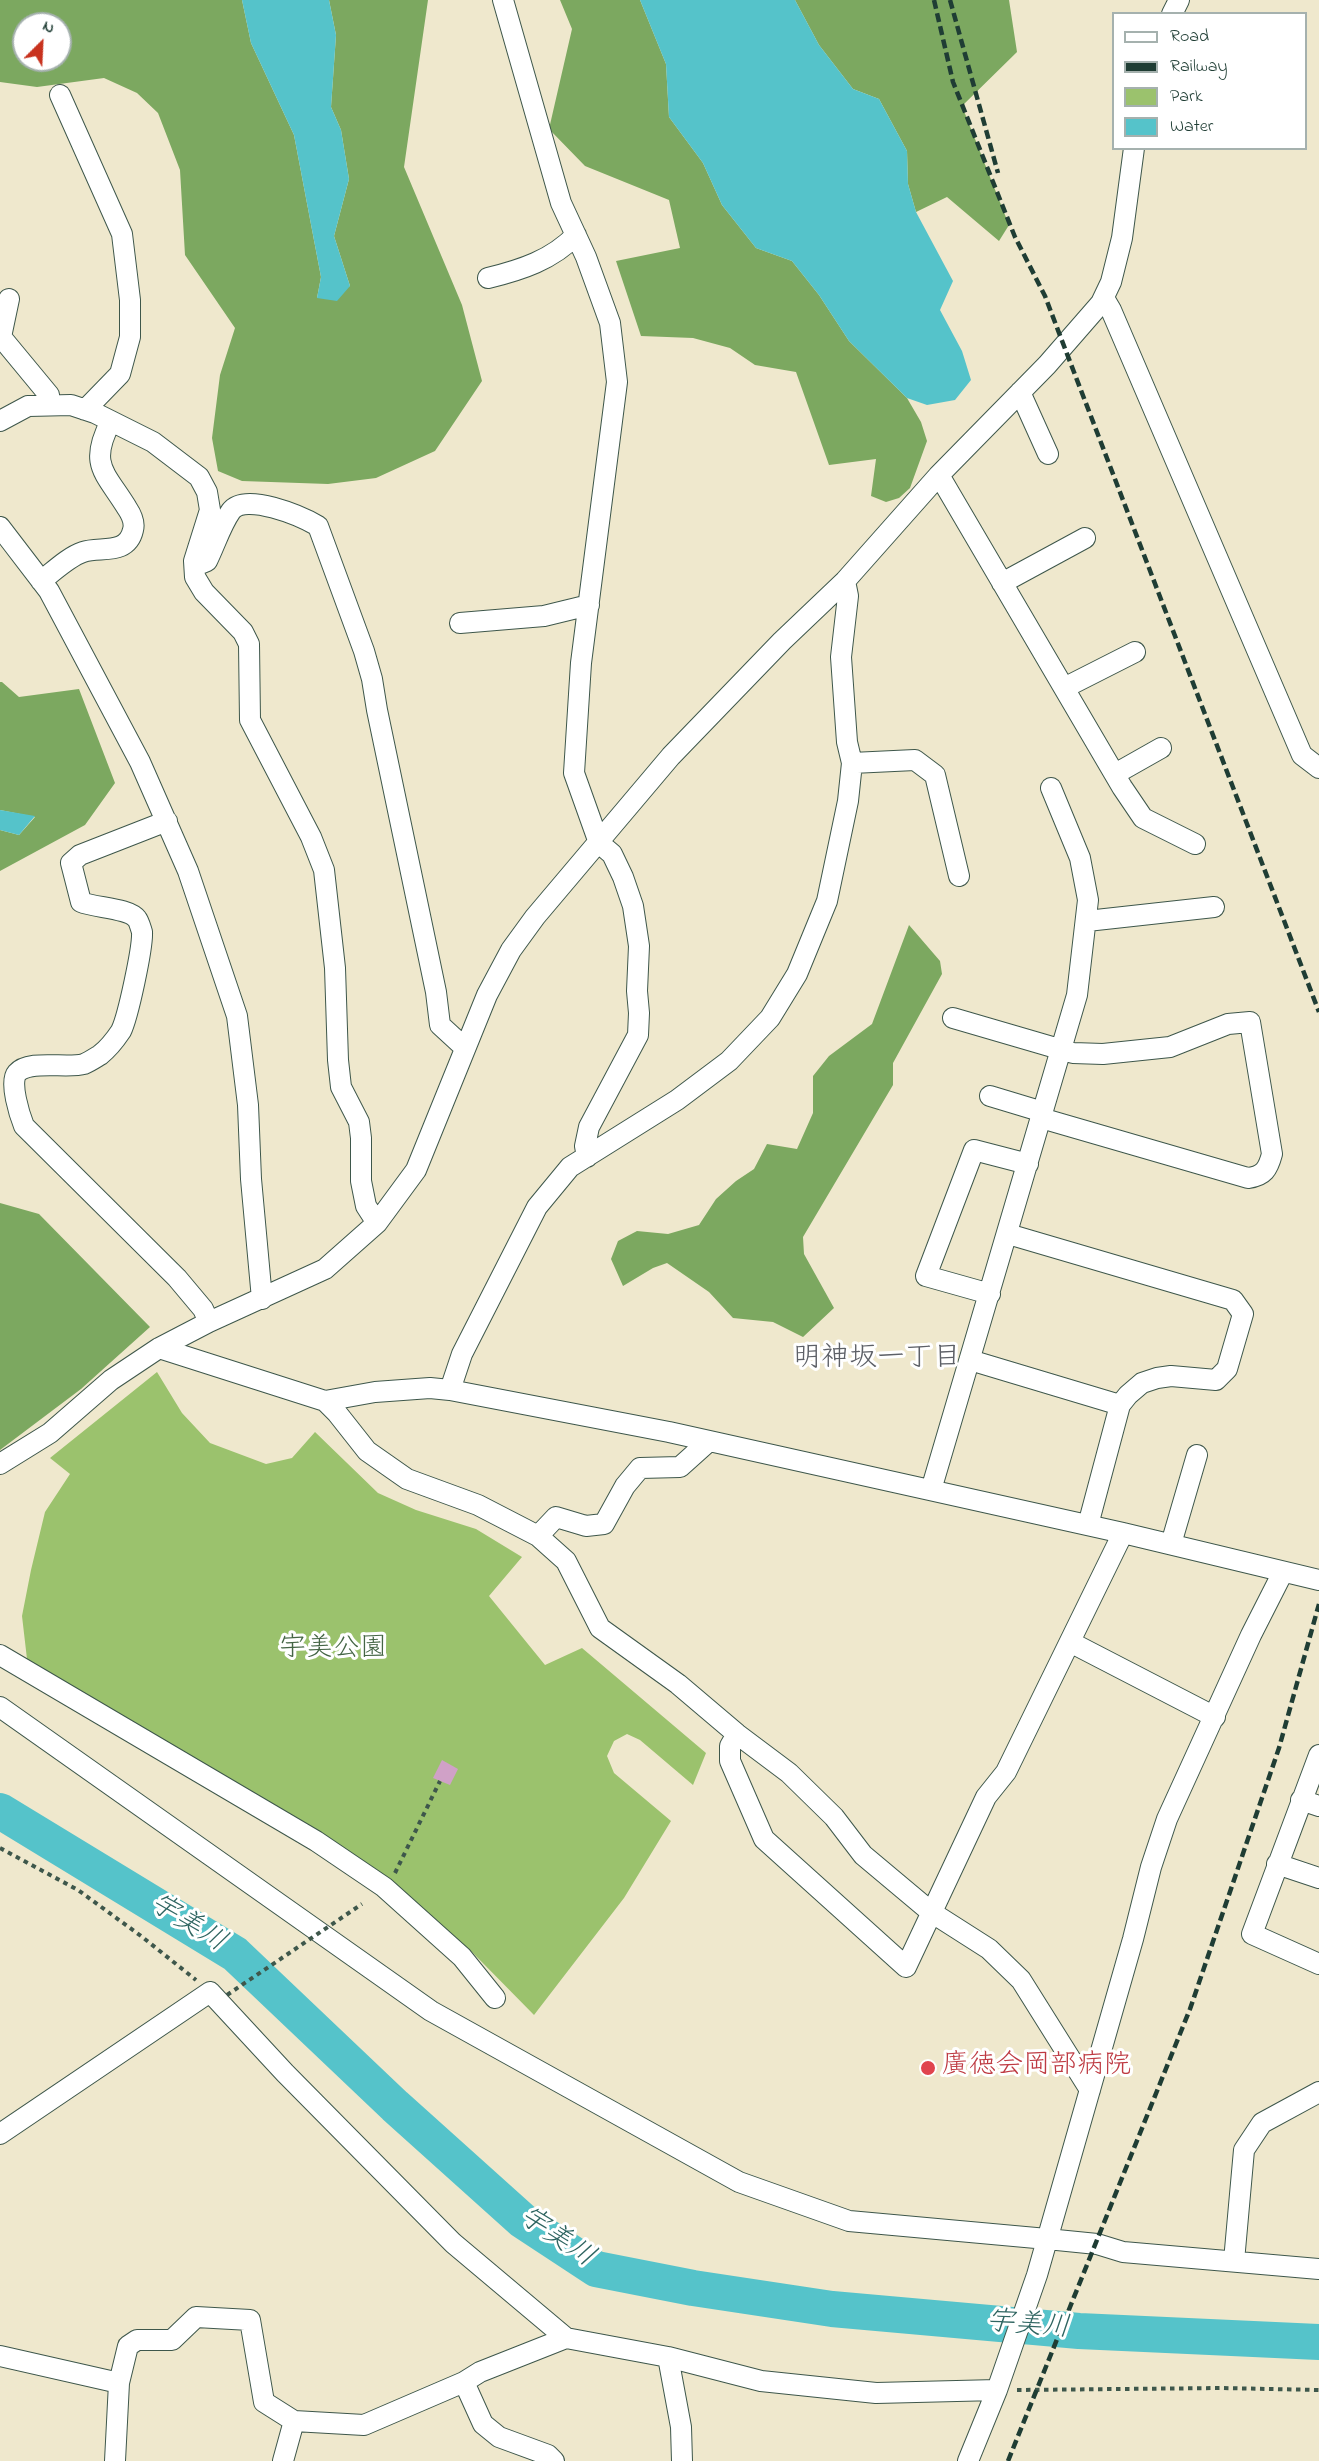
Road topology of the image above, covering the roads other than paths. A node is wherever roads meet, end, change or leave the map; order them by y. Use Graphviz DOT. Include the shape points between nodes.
graph roads {
  1 [pos="503,0"];
  2 [pos="60,95"];
  3 [pos="1134,150"];
  4 [pos="576,235"];
  5 [pos="488,278"];
  6 [pos="1104,298"];
  7 [pos="9,299"];
  8 [pos="1020,392"];
  9 [pos="50,405"];
  10 [pos="85,410"];
  11 [pos="0,421"];
  12 [pos="111,421"];
  13 [pos="1048,454"];
  14 [pos="939,475"];
  15 [pos="0,527"];
  16 [pos="1085,538"];
  17 [pos="195,566"];
  18 [pos="41,581"];
  19 [pos="845,581"];
  20 [pos="1002,583"];
  21 [pos="589,604"];
  22 [pos="460,624"];
  23 [pos="1136,652"];
  24 [pos="1064,687"];
  25 [pos="1161,748"];
  26 [pos="852,763"];
  27 [pos="1319,768"];
  28 [pos="1115,774"];
  29 [pos="1051,789"];
  30 [pos="167,821"];
  31 [pos="599,843"];
  32 [pos="1194,844"];
  33 [pos="959,876"];
  34 [pos="1214,907"];
  35 [pos="1087,921"];
  36 [pos="953,1018"];
  37 [pos="465,1048"];
  38 [pos="1061,1049"];
  39 [pos="990,1096"];
  40 [pos="1042,1115"];
  41 [pos="587,1157"];
  42 [pos="1028,1164"];
  43 [pos="376,1223"];
  44 [pos="1008,1234"];
  45 [pos="990,1294"];
  46 [pos="262,1299"];
  47 [pos="209,1322"];
  48 [pos="159,1348"];
  49 [pos="970,1360"];
  50 [pos="450,1390"];
  51 [pos="325,1401"];
  52 [pos="1120,1405"];
  53 [pos="709,1441"];
  54 [pos="1197,1455"];
  55 [pos="0,1464"];
  56 [pos="931,1490"];
  57 [pos="1088,1525"];
  58 [pos="1123,1533"];
  59 [pos="538,1536"];
  60 [pos="1171,1544"];
  61 [pos="1291,1574"];
  62 [pos="1319,1581"];
  63 [pos="1070,1642"];
  64 [pos="0,1655"];
  65 [pos="0,1707"];
  66 [pos="1215,1717"];
  67 [pos="737,1734"];
  68 [pos="1319,1755"];
  69 [pos="1310,1803"];
  70 [pos="1277,1864"];
  71 [pos="1319,1878"];
  72 [pos="932,1912"];
  73 [pos="1319,1964"];
  74 [pos="495,1998"];
  75 [pos="1090,2090"];
  76 [pos="1319,2092"];
  77 [pos="0,2134"];
  78 [pos="1047,2239"];
  79 [pos="1234,2261"];
  80 [pos="1319,2269"];
  81 [pos="566,2338"];
  82 [pos="0,2356"];
  83 [pos="668,2357"];
  84 [pos="464,2382"];
  85 [pos="119,2384"];
  86 [pos="999,2384"];
  87 [pos="294,2421"];
  88 [pos="115,2461"];
  89 [pos="283,2461"];
  90 [pos="554,2461"];
  91 [pos="682,2461"];
  92 [pos="968,2461"];
  1 -- 4 [label="street" via="561,203"];
  2 -- 10 [label="street" via="122,234 130,300 130,337 120,374"];
  3 -- 6 [label="street" via="1122,238"];
  4 -- 5 [label="street" via="563,248 524,269"];
  4 -- 21 [label="street" via="610,323 617,382"];
  6 -- 8 [label="street"];
  6 -- 27 [label="street" via="1302,755"];
  7 -- 9 [label="street" via="1,337 49,395"];
  8 -- 13 [label="street"];
  8 -- 14 [label="street"];
  9 -- 10 [label="street"];
  9 -- 11 [label="street" via="28,406"];
  10 -- 12 [label="street"];
  12 -- 17 [label="street" via="153,442 199,477 210,510"];
  12 -- 18 [label="street" via="100,446 99,461 130,513 134,527 130,537 111,550 81,552"];
  14 -- 19 [label="street"];
  14 -- 20 [label="street"];
  15 -- 18 [label="street"];
  16 -- 20 [label="street"];
  17 -- 37 [label="street" via="207,561 232,510 241,503 254,503 318,526 372,678 440,1025"];
  17 -- 43 [label="street" via="195,577 204,592 243,632 249,644 250,720 324,870 335,969 341,1087 359,1122 361,1181 366,1206"];
  18 -- 30 [label="street" via="140,762"];
  19 -- 26 [label="street" via="848,596 841,657"];
  19 -- 31 [label="street" via="671,756"];
  20 -- 24 [label="street"];
  21 -- 22 [label="street" via="544,616"];
  21 -- 31 [label="street" via="574,772"];
  23 -- 24 [label="street"];
  24 -- 28 [label="street"];
  25 -- 28 [label="street"];
  26 -- 33 [label="street" via="915,760 935,775"];
  26 -- 41 [label="street" via="827,901 797,974 770,1018 729,1061 677,1100"];
  28 -- 32 [label="street" via="1143,818"];
  29 -- 35 [label="street" via="1080,858 1088,900"];
  30 -- 46 [label="street" via="237,1016 249,1105"];
  30 -- 47 [label="street" via="70,862 81,902 128,912 137,918 142,932 130,1006 122,1029 112,1044 83,1064 30,1066 17,1071 14,1078 24,1126 177,1278"];
  31 -- 37 [label="street" via="511,950"];
  31 -- 41 [label="street" via="612,854 633,906 639,946 639,1013 638,1035 589,1126"];
  34 -- 35 [label="street"];
  35 -- 38 [label="street" via="1077,995"];
  36 -- 38 [label="street"];
  37 -- 43 [label="street" via="416,1170"];
  38 -- 40 [label="street"];
  38 -- 40 [label="street" via="1102,1053 1170,1047 1228,1024 1250,1022 1272,1154 1269,1167 1259,1177 1248,1178"];
  39 -- 40 [label="street"];
  40 -- 42 [label="street"];
  41 -- 50 [label="street" via="570,1167 537,1207 462,1354"];
  42 -- 44 [label="street"];
  42 -- 45 [label="street" via="974,1150 926,1276"];
  43 -- 46 [label="street" via="325,1269"];
  44 -- 45 [label="street"];
  44 -- 52 [label="street" via="1233,1300 1243,1314 1227,1369 1216,1380 1157,1378 1142,1383"];
  45 -- 49 [label="street"];
  46 -- 47 [label="street"];
  47 -- 48 [label="street"];
  48 -- 51 [label="street"];
  48 -- 55 [label="street" via="111,1380 50,1433"];
  49 -- 52 [label="street"];
  49 -- 56 [label="street"];
  50 -- 51 [label="street" via="375,1392"];
  50 -- 53 [label="street"];
  51 -- 59 [label="street" via="367,1451 406,1479 478,1505"];
  52 -- 57 [label="street"];
  53 -- 56 [label="street"];
  53 -- 59 [label="street" via="680,1467 640,1468 624,1486 604,1524 586,1526 556,1517"];
  54 -- 60 [label="street"];
  56 -- 57 [label="street"];
  57 -- 58 [label="street"];
  58 -- 60 [label="street"];
  58 -- 63 [label="street"];
  59 -- 67 [label="street" via="566,1561 600,1628 678,1684"];
  60 -- 61 [label="street"];
  61 -- 62 [label="street"];
  61 -- 66 [label="street" via="1251,1635"];
  63 -- 66 [label="street"];
  63 -- 72 [label="street" via="1006,1772 986,1797"];
  64 -- 74 [label="street" via="316,1841 384,1887 462,1957"];
  65 -- 78 [label="street" via="431,2011 739,2182 849,2221"];
  66 -- 75 [label="street" via="1167,1820 1151,1867"];
  67 -- 72 [label="street" via="789,1773 834,1816 862,1855"];
  67 -- 72 [label="street" via="730,1746 730,1761 764,1839 906,1967"];
  68 -- 69 [label="street"];
  69 -- 70 [label="street"];
  70 -- 71 [label="street"];
  70 -- 73 [label="street" via="1252,1934"];
  72 -- 75 [label="street" via="989,1949 1021,1980"];
  75 -- 78 [label="street"];
  76 -- 79 [label="street" via="1262,2123 1244,2150"];
  77 -- 81 [label="street" via="218,1993 285,2073 453,2243"];
  78 -- 79 [label="street" via="1096,2244 1123,2252"];
  78 -- 86 [label="street"];
  79 -- 80 [label="street"];
  81 -- 83 [label="street"];
  81 -- 84 [label="street"];
  82 -- 85 [label="street"];
  83 -- 86 [label="street" via="761,2381 876,2393"];
  83 -- 91 [label="street" via="681,2427"];
  84 -- 87 [label="street" via="364,2425"];
  84 -- 90 [label="street" via="483,2424 499,2437"];
  85 -- 87 [label="street" via="128,2346 137,2340 172,2340 196,2317 250,2320 264,2402"];
  85 -- 88 [label="street"];
  86 -- 92 [label="street"];
  87 -- 89 [label="street"];
}
